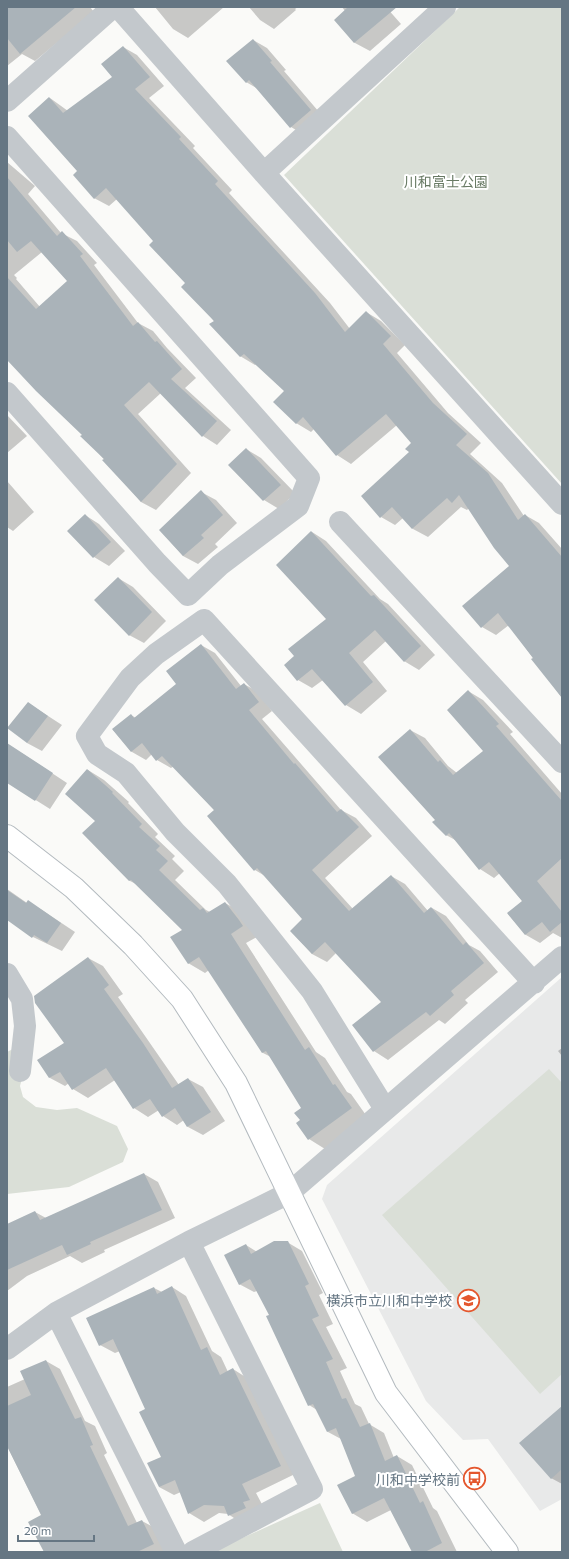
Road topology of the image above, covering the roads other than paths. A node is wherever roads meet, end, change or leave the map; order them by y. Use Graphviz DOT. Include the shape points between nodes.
graph roads {
  1 [pos="113,7"];
  2 [pos="118,7"];
  3 [pos="445,7"];
  4 [pos="7,101"];
  5 [pos="7,137"];
  6 [pos="264,173"];
  7 [pos="7,393"];
  8 [pos="562,504"];
  9 [pos="340,522"];
  10 [pos="562,762"];
  11 [pos="7,836"];
  12 [pos="562,957"];
  13 [pos="7,974"];
  14 [pos="534,983"];
  15 [pos="20,1071"];
  16 [pos="385,1109"];
  17 [pos="289,1193"];
  18 [pos="189,1242"];
  19 [pos="56,1313"];
  20 [pos="7,1349"];
  21 [pos="176,1552"];
  22 [pos="193,1552"];
  23 [pos="507,1552"];
  1 -- 4 [label="street"];
  2 -- 6 [label="street"];
  3 -- 6 [label="street"];
  5 -- 7 [label="street" via="309,478 298,506 220,565 188,594 157,563"];
  6 -- 8 [label="street"];
  9 -- 10 [label="street"];
  11 -- 17 [label="street" via="74,888 133,945 182,999 236,1083"];
  12 -- 14 [label="street"];
  13 -- 15 [label="street" via="22,999 25,1026"];
  14 -- 16 [label="street"];
  14 -- 16 [label="street" via="204,620 156,654 130,678 87,736 98,754 126,773 175,832 227,884 289,961 312,991"];
  16 -- 17 [label="street"];
  17 -- 18 [label="street"];
  17 -- 23 [label="street" via="386,1393"];
  18 -- 19 [label="street"];
  18 -- 22 [label="street" via="312,1489"];
  19 -- 20 [label="street"];
  19 -- 21 [label="street"];
}
